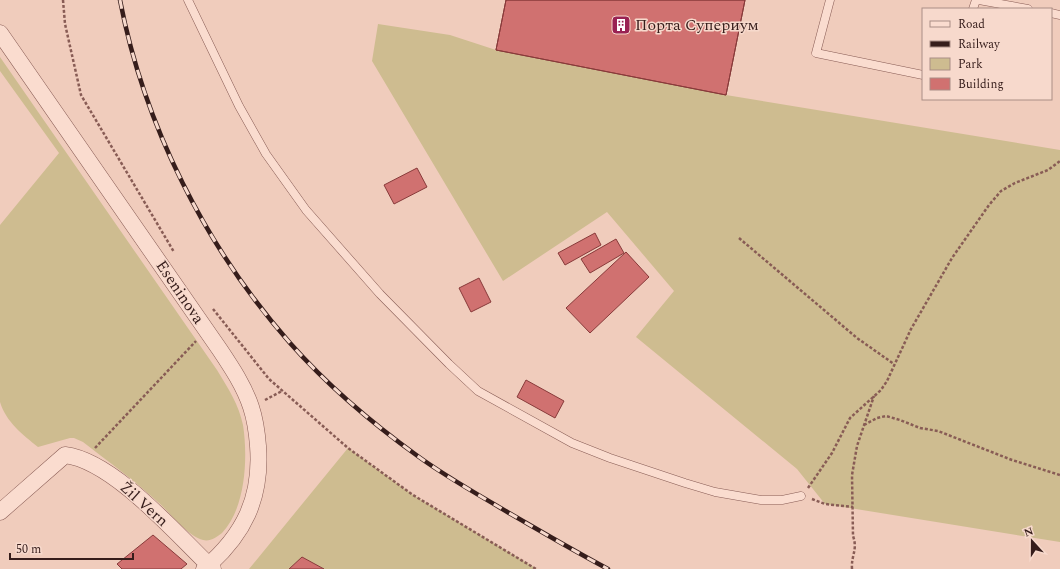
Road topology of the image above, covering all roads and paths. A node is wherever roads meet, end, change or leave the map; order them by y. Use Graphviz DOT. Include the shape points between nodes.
graph roads {
  1 [pos="62,0"];
  2 [pos="188,0"];
  3 [pos="830,0"];
  4 [pos="977,0"];
  5 [pos="1022,8"];
  6 [pos="0,33"];
  7 [pos="922,75"];
  8 [pos="1060,161"];
  9 [pos="738,238"];
  10 [pos="175,256"];
  11 [pos="211,306"];
  12 [pos="198,339"];
  13 [pos="894,364"];
  14 [pos="875,396"];
  15 [pos="864,425"];
  16 [pos="92,451"];
  17 [pos="1060,475"];
  18 [pos="801,496"];
  19 [pos="853,507"];
  20 [pos="0,512"];
  21 [pos="209,568"];
  22 [pos="536,569"];
  23 [pos="852,569"];
  1 -- 10 [label="path" via="81,95"];
  2 -- 18 [label="lane" via="242,113 266,154 306,210 380,294 478,391 572,443 685,483 714,492 761,500 782,500"];
  3 -- 7 [label="lane" via="816,53"];
  4 -- 5 [label="lane"];
  6 -- 21 [label="street, Eseninova" via="220,350 236,375 251,407 256,426 259,466 252,505 238,532"];
  8 -- 13 [label="path" via="1048,170 1002,191 989,205 952,258"];
  9 -- 13 [label="path" via="856,338"];
  11 -- 22 [label="path" via="268,379 348,448 413,495"];
  12 -- 16 [label="path"];
  13 -- 14 [label="path" via="887,381"];
  14 -- 15 [label="path"];
  14 -- 18 [label="path" via="850,418 814,482"];
  15 -- 17 [label="path" via="886,416 920,428 938,431 1012,460"];
  15 -- 19 [label="path" via="852,475"];
  18 -- 19 [label="path" via="825,504"];
  19 -- 23 [label="path" via="853,536 856,545"];
  20 -- 21 [label="street, Žil Vern" via="65,455 83,459 114,476"];
}
